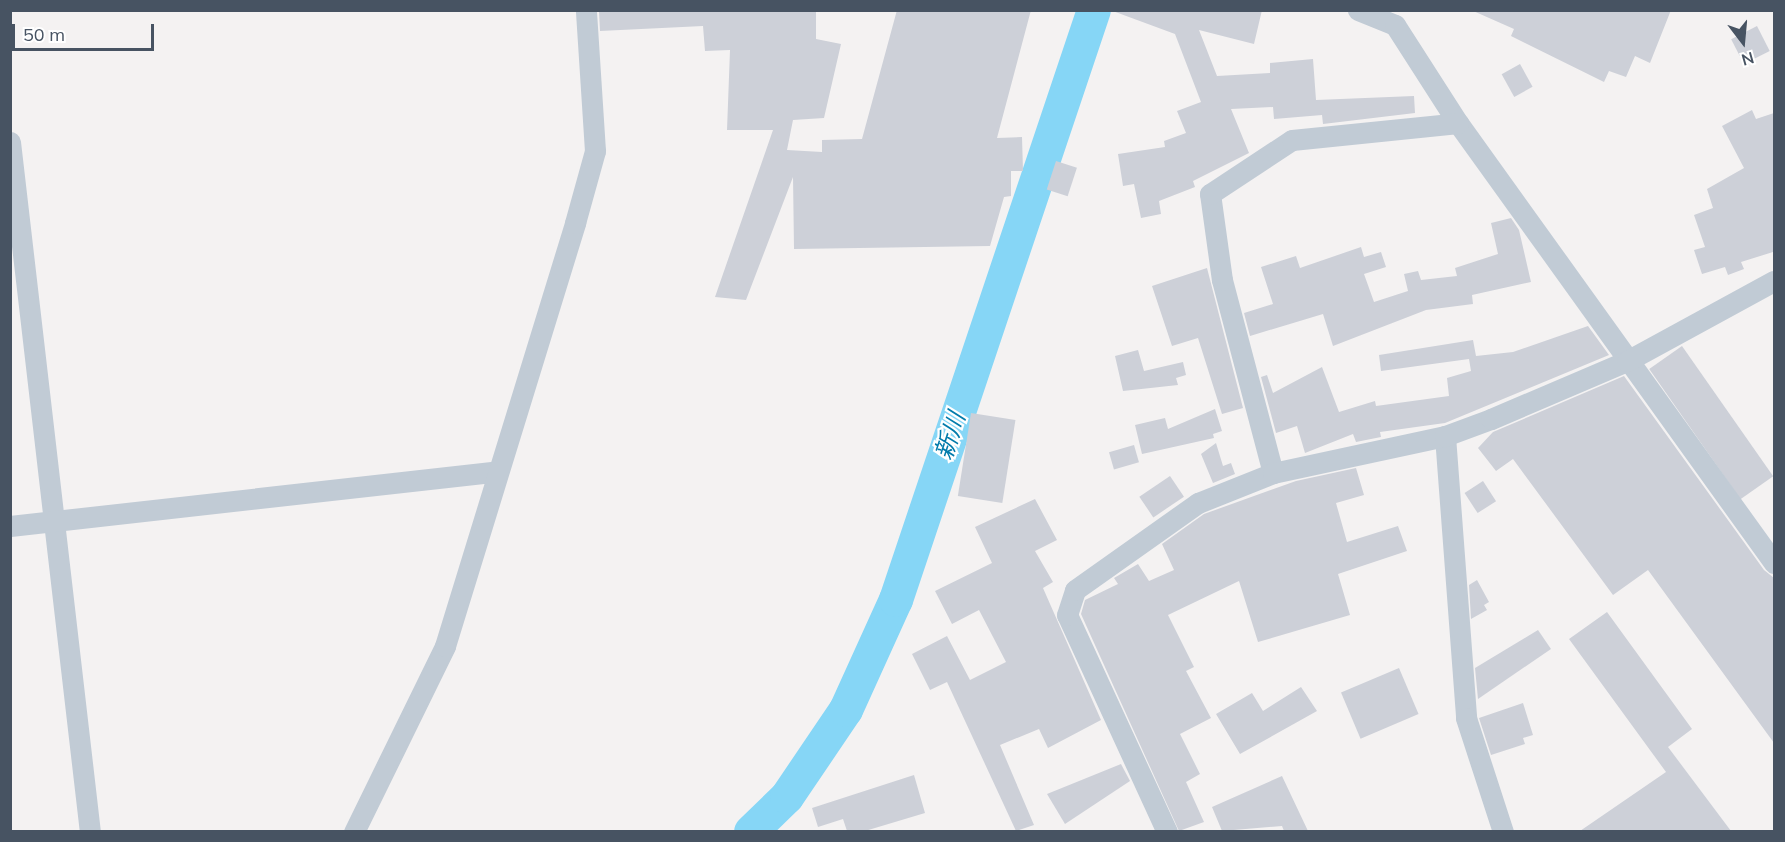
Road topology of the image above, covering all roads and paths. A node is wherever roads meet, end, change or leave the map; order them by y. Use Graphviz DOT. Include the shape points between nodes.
graph roads {
  1 [pos="586,10"];
  2 [pos="1358,10"];
  3 [pos="1400,18"];
  4 [pos="1458,123"];
  5 [pos="10,142"];
  6 [pos="1774,281"];
  7 [pos="1627,361"];
  8 [pos="1445,436"];
  9 [pos="494,472"];
  10 [pos="1273,473"];
  11 [pos="54,522"];
  12 [pos="10,526"];
  13 [pos="1774,563"];
  14 [pos="90,831"];
  15 [pos="354,831"];
  16 [pos="1167,831"];
  17 [pos="1503,831"];
  1 -- 9 [label="street" via="595,151"];
  2 -- 3 [label="street"];
  3 -- 4 [label="street"];
  4 -- 7 [label="street"];
  4 -- 10 [label="street" via="1292,140 1210,194 1222,280"];
  5 -- 11 [label="street"];
  6 -- 7 [label="street"];
  7 -- 8 [label="street"];
  7 -- 13 [label="street"];
  8 -- 10 [label="street"];
  8 -- 17 [label="street" via="1463,694"];
  9 -- 11 [label="street"];
  9 -- 15 [label="street" via="445,646"];
  10 -- 16 [label="street" via="1198,503 1075,590 1067,615"];
  11 -- 12 [label="street"];
  11 -- 14 [label="street"];
}
